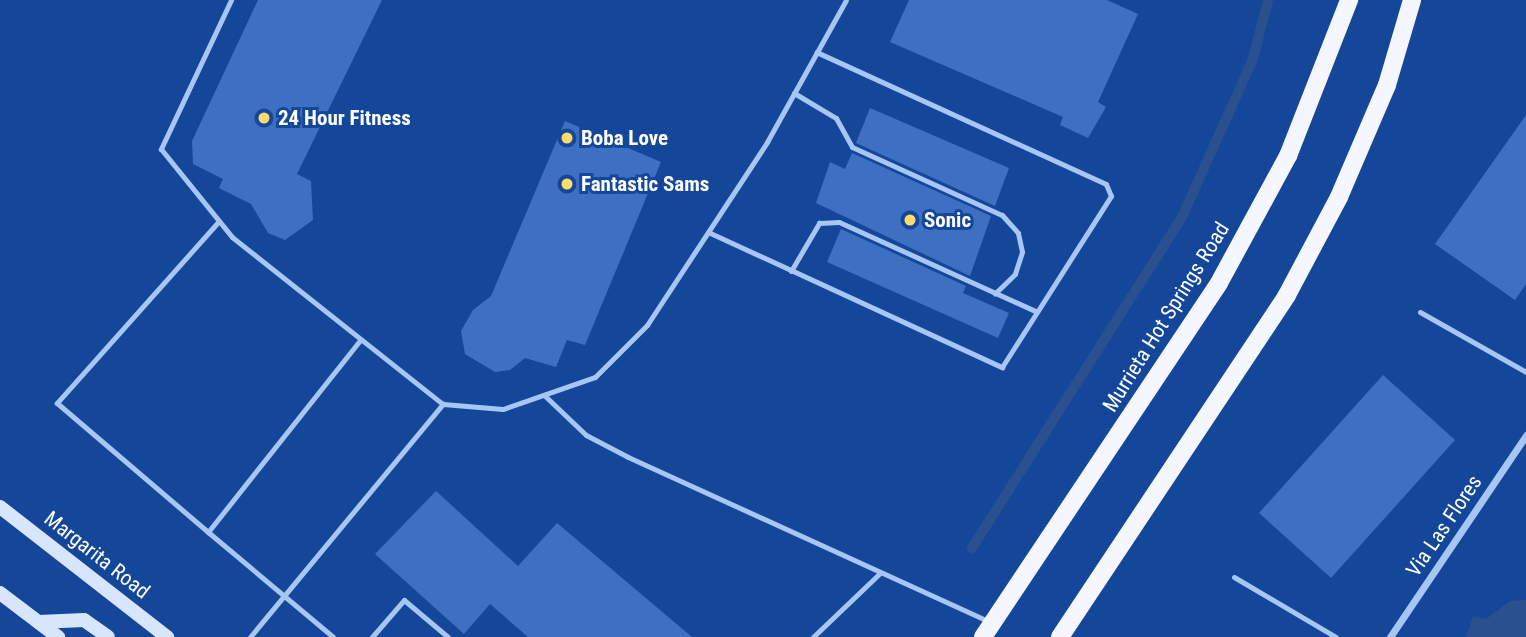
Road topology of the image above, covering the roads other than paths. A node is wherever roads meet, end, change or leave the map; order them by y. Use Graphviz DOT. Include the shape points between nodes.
graph roads {
  1 [pos="231,0"];
  2 [pos="846,0"];
  3 [pos="1349,0"];
  4 [pos="1412,0"];
  5 [pos="817,52"];
  6 [pos="794,93"];
  7 [pos="219,221"];
  8 [pos="708,233"];
  9 [pos="791,271"];
  10 [pos="995,293"];
  11 [pos="1037,312"];
  12 [pos="1420,312"];
  13 [pos="360,340"];
  14 [pos="1526,372"];
  15 [pos="544,395"];
  16 [pos="443,404"];
  17 [pos="1526,435"];
  18 [pos="0,507"];
  19 [pos="208,531"];
  20 [pos="880,573"];
  21 [pos="1234,576"];
  22 [pos="0,593"];
  23 [pos="280,596"];
  24 [pos="39,622"];
  25 [pos="988,630"];
  26 [pos="58,637"];
  27 [pos="108,637"];
  28 [pos="167,637"];
  29 [pos="250,637"];
  30 [pos="333,637"];
  31 [pos="372,637"];
  32 [pos="448,637"];
  33 [pos="813,637"];
  34 [pos="1060,637"];
  35 [pos="1336,637"];
  36 [pos="1390,637"];
  1 -- 7 [label="lane" via="161,149"];
  2 -- 5 [label="lane"];
  3 -- 25 [label="main road, Murrieta Hot Springs Road" via="1288,156 1219,283"];
  4 -- 34 [label="main road" via="1387,85 1339,197 1287,295"];
  5 -- 6 [label="lane"];
  5 -- 11 [label="lane" via="1106,184 1111,196"];
  6 -- 8 [label="lane"];
  6 -- 10 [label="lane" via="836,118 852,147 1002,215 1018,233 1022,252 1015,274"];
  7 -- 13 [label="lane"];
  7 -- 19 [label="lane" via="57,403"];
  8 -- 9 [label="lane"];
  8 -- 15 [label="lane" via="647,325 595,377"];
  9 -- 10 [label="lane" via="819,223 839,222"];
  9 -- 11 [label="lane" via="1002,367"];
  10 -- 11 [label="lane"];
  12 -- 14 [label="lane"];
  13 -- 16 [label="lane"];
  13 -- 19 [label="lane"];
  15 -- 16 [label="lane" via="503,409"];
  15 -- 20 [label="lane" via="586,435"];
  16 -- 23 [label="lane"];
  17 -- 36 [label="street, Via Las Flores"];
  18 -- 28 [label="main road, Margarita Road"];
  19 -- 23 [label="lane"];
  20 -- 25 [label="lane"];
  20 -- 33 [label="lane"];
  21 -- 35 [label="lane"];
  22 -- 24 [label="main road"];
  23 -- 29 [label="lane"];
  23 -- 30 [label="lane"];
  24 -- 26 [label="main road"];
  24 -- 27 [label="main road" via="83,620"];
  31 -- 32 [label="lane" via="404,600"];
}
